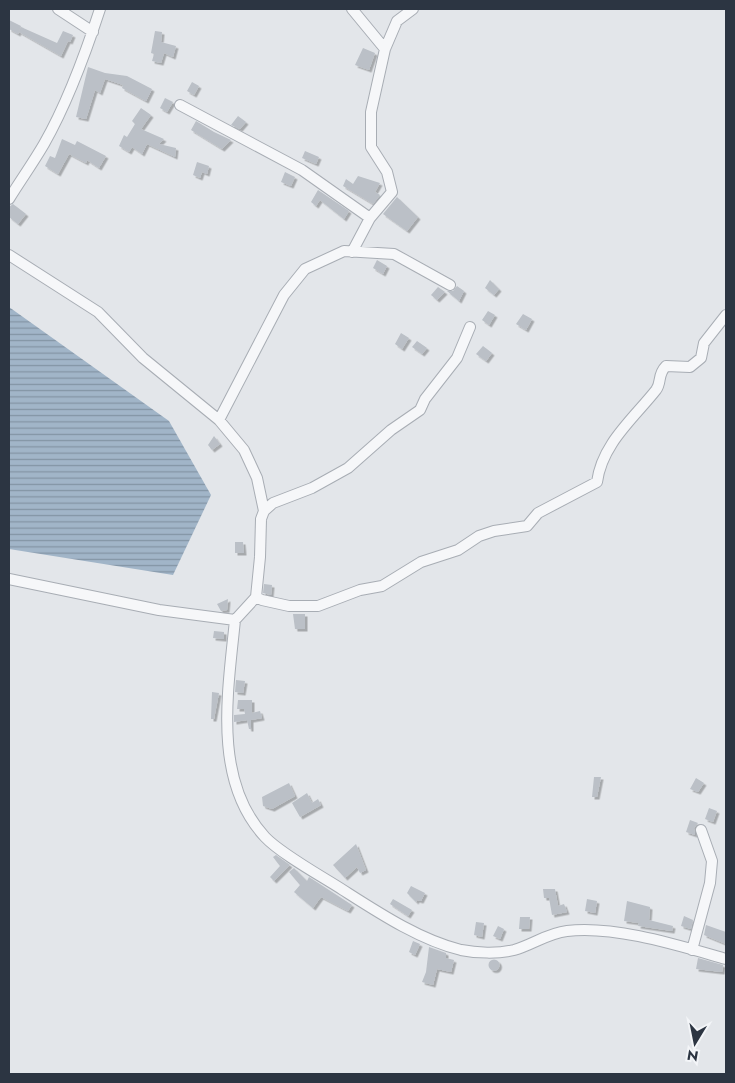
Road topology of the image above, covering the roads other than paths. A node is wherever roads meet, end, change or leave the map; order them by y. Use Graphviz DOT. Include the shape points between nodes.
graph roads {
  1 [pos="58,9"];
  2 [pos="100,9"];
  3 [pos="352,9"];
  4 [pos="413,9"];
  5 [pos="93,32"];
  6 [pos="385,49"];
  7 [pos="180,106"];
  8 [pos="9,200"];
  9 [pos="370,218"];
  10 [pos="352,252"];
  11 [pos="9,255"];
  12 [pos="450,284"];
  13 [pos="726,315"];
  14 [pos="470,327"];
  15 [pos="219,420"];
  16 [pos="264,511"];
  17 [pos="9,579"];
  18 [pos="256,597"];
  19 [pos="234,620"];
  20 [pos="701,830"];
  21 [pos="692,950"];
  22 [pos="726,959"];
  1 -- 5 [label="street"];
  2 -- 5 [label="street"];
  3 -- 6 [label="street"];
  4 -- 6 [label="street" via="397,21"];
  5 -- 8 [label="street" via="79,70 44,143"];
  6 -- 9 [label="street" via="371,112 371,148 387,172 392,192"];
  7 -- 9 [label="street" via="302,170"];
  9 -- 10 [label="street"];
  10 -- 12 [label="street" via="394,254"];
  10 -- 15 [label="street" via="344,251 305,269 284,295"];
  11 -- 15 [label="street" via="98,312 143,358"];
  13 -- 18 [label="street" via="704,343 702,358 690,367 666,366 660,373 658,388 608,447 599,466 597,482 538,514 527,526 494,530 458,550 421,562 382,586 360,590 318,606 289,606"];
  14 -- 16 [label="street" via="457,358 420,410 391,430 348,468 312,488 273,503"];
  15 -- 16 [label="street" via="244,450 257,478"];
  16 -- 18 [label="street"];
  17 -- 19 [label="street" via="159,610"];
  18 -- 19 [label="street"];
  19 -- 21 [label="street" via="228,738 237,787 249,818 267,839 384,917 461,950 512,950 566,931 594,930"];
  20 -- 21 [label="street" via="712,861 710,883"];
  21 -- 22 [label="street"];
}
